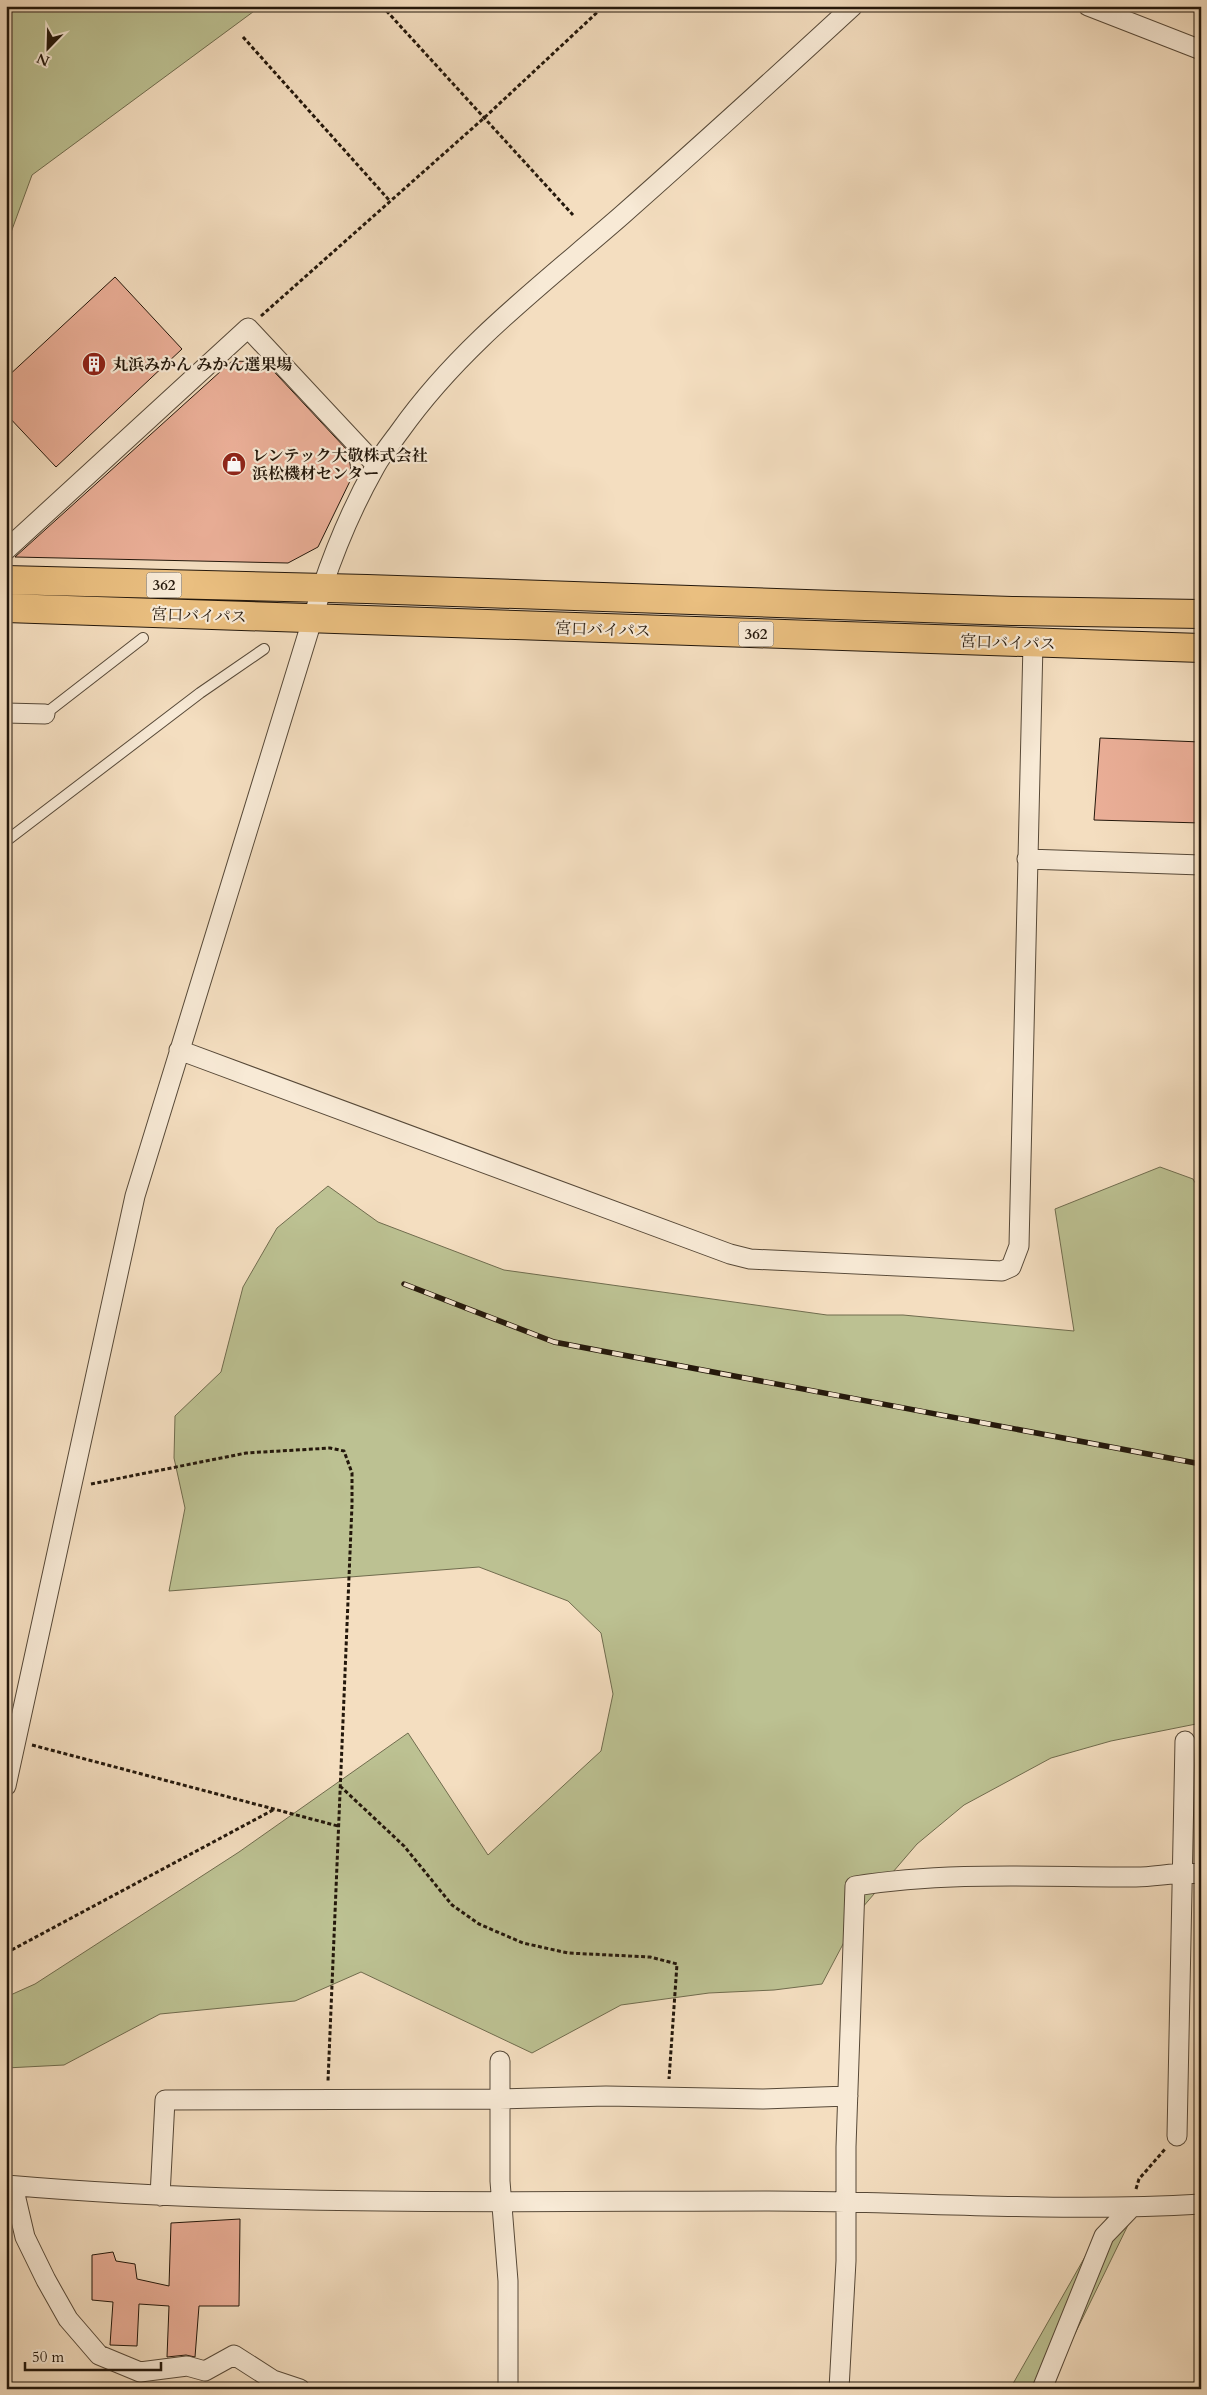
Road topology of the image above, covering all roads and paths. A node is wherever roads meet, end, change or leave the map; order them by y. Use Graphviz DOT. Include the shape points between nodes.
graph roads {
  1 [pos="382,6"];
  2 [pos="604,6"];
  3 [pos="853,6"];
  4 [pos="1088,6"];
  5 [pos="243,38"];
  6 [pos="1201,50"];
  7 [pos="484,118"];
  8 [pos="389,200"];
  9 [pos="573,215"];
  10 [pos="248,328"];
  11 [pos="376,465"];
  12 [pos="6,550"];
  13 [pos="6,580"];
  14 [pos="322,588"];
  15 [pos="6,608"];
  16 [pos="1201,614"];
  17 [pos="312,619"];
  18 [pos="143,638"];
  19 [pos="1033,643"];
  20 [pos="1201,648"];
  21 [pos="264,650"];
  22 [pos="6,713"];
  23 [pos="45,714"];
  24 [pos="6,841"];
  25 [pos="1027,859"];
  26 [pos="1201,865"];
  27 [pos="179,1050"];
  28 [pos="71,1488"];
  29 [pos="16,1741"];
  30 [pos="1185,1742"];
  31 [pos="340,1785"];
  32 [pos="6,1786"];
  33 [pos="273,1810"];
  34 [pos="338,1826"];
  35 [pos="1192,1874"];
  36 [pos="6,1953"];
  37 [pos="500,2061"];
  38 [pos="848,2096"];
  39 [pos="667,2098"];
  40 [pos="500,2099"];
  41 [pos="327,2100"];
  42 [pos="1177,2136"];
  43 [pos="10,2185"];
  44 [pos="160,2196"];
  45 [pos="501,2201"];
  46 [pos="845,2201"];
  47 [pos="1201,2204"];
  48 [pos="1130,2209"];
  49 [pos="300,2389"];
  50 [pos="508,2389"];
  51 [pos="839,2389"];
  52 [pos="1042,2389"];
  1 -- 7 [label="path"];
  2 -- 7 [label="path"];
  3 -- 11 [label="street" via="679,165 499,320 420,402"];
  4 -- 6 [label="street"];
  5 -- 8 [label="path"];
  7 -- 8 [label="path"];
  7 -- 9 [label="path"];
  8 -- 10 [label="path"];
  10 -- 11 [label="street"];
  10 -- 12 [label="street"];
  11 -- 14 [label="street" via="346,524"];
  13 -- 14 [label="highway, 宮口バイパス / 362"];
  14 -- 16 [label="highway, 宮口バイパス / 362" via="1012,611"];
  14 -- 17 [label="street"];
  15 -- 17 [label="highway, 宮口バイパス / 362"];
  17 -- 19 [label="highway, 宮口バイパス / 362"];
  17 -- 27 [label="street"];
  18 -- 23 [label="lane"];
  19 -- 20 [label="highway, 宮口バイパス / 362"];
  19 -- 25 [label="street"];
  21 -- 24 [label="lane" via="200,693"];
  22 -- 23 [label="street"];
  25 -- 26 [label="street"];
  25 -- 27 [label="street" via="1019,1246 1011,1267 1002,1271 750,1259 730,1254"];
  27 -- 28 [label="street" via="135,1196"];
  28 -- 29 [label="street"];
  28 -- 31 [label="path" via="246,1453 330,1448 344,1451 352,1474 352,1505"];
  29 -- 32 [label="street"];
  29 -- 33 [label="path"];
  30 -- 35 [label="street"];
  31 -- 34 [label="path"];
  31 -- 39 [label="path" via="404,1846 452,1904 479,1924 523,1943 568,1953 650,1957 677,1964"];
  33 -- 34 [label="path"];
  33 -- 36 [label="path"];
  34 -- 41 [label="path"];
  35 -- 38 [label="street" via="897,1879 855,1886"];
  35 -- 42 [label="street"];
  37 -- 40 [label="street"];
  38 -- 39 [label="street"];
  38 -- 46 [label="street"];
  39 -- 40 [label="street"];
  40 -- 41 [label="street"];
  40 -- 45 [label="street"];
  41 -- 44 [label="street" via="165,2100"];
  42 -- 48 [label="path" via="1139,2179"];
  43 -- 44 [label="street"];
  43 -- 49 [label="street" via="25,2237 46,2280 68,2319 99,2355 140,2372 187,2366 205,2371 234,2355 273,2380"];
  44 -- 45 [label="street" via="233,2200"];
  45 -- 46 [label="street"];
  45 -- 50 [label="street" via="508,2280"];
  46 -- 48 [label="street"];
  46 -- 51 [label="street" via="846,2261"];
  47 -- 48 [label="street"];
  48 -- 52 [label="street" via="1104,2236"];
}
